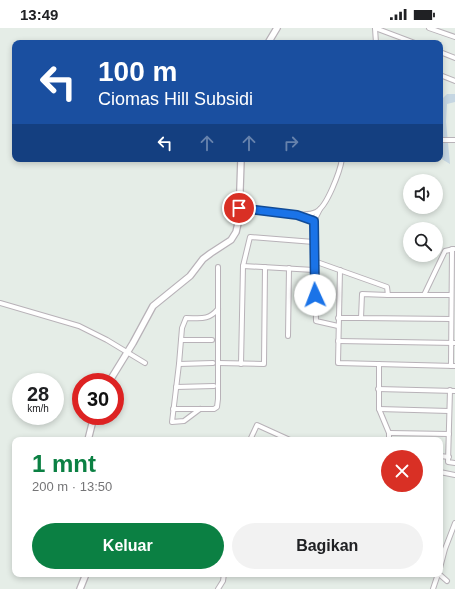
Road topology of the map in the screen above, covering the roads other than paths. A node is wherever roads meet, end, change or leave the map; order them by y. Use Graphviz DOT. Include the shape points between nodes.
graph roads {
  1 [pos="277,28"];
  2 [pos="375,28"];
  3 [pos="429,28"];
  4 [pos="455,38"];
  5 [pos="270,40"];
  6 [pos="376,40"];
  7 [pos="407,40"];
  8 [pos="443,53"];
  9 [pos="455,58"];
  10 [pos="443,76"];
  11 [pos="455,81"];
  12 [pos="443,140"];
  13 [pos="455,140"];
  14 [pos="241,162"];
  15 [pos="341,162"];
  16 [pos="239,208"];
  17 [pos="320,209"];
  18 [pos="297,215"];
  19 [pos="314,221"];
  20 [pos="314,242"];
  21 [pos="454,248"];
  22 [pos="314,261"];
  23 [pos="243,266"];
  24 [pos="218,267"];
  25 [pos="266,267"];
  26 [pos="289,268"];
  27 [pos="314,270"];
  28 [pos="340,270"];
  29 [pos="388,295"];
  30 [pos="424,295"];
  31 [pos="451,295"];
  32 [pos="0,303"];
  33 [pos="218,309"];
  34 [pos="338,318"];
  35 [pos="361,318"];
  36 [pos="451,319"];
  37 [pos="338,326"];
  38 [pos="288,336"];
  39 [pos="181,340"];
  40 [pos="212,340"];
  41 [pos="338,341"];
  42 [pos="453,343"];
  43 [pos="127,352"];
  44 [pos="145,363"];
  45 [pos="213,363"];
  46 [pos="218,363"];
  47 [pos="179,364"];
  48 [pos="241,364"];
  49 [pos="379,364"];
  50 [pos="453,366"];
  51 [pos="114,373"];
  52 [pos="214,386"];
  53 [pos="176,387"];
  54 [pos="378,389"];
  55 [pos="450,390"];
  56 [pos="455,390"];
  57 [pos="173,409"];
  58 [pos="379,409"];
  59 [pos="200,410"];
  60 [pos="449,411"];
  61 [pos="92,425"];
  62 [pos="389,433"];
  63 [pos="449,434"];
  64 [pos="89,437"];
  65 [pos="251,437"];
  66 [pos="283,437"];
  67 [pos="389,437"];
  68 [pos="443,456"];
  69 [pos="448,457"];
  70 [pos="455,463"];
  71 [pos="443,473"];
  72 [pos="455,475"];
  73 [pos="455,523"];
  74 [pos="443,557"];
  75 [pos="85,577"];
  76 [pos="224,577"];
  77 [pos="437,577"];
  78 [pos="442,577"];
  79 [pos="448,581"];
  80 [pos="80,589"];
  81 [pos="218,589"];
  82 [pos="432,589"];
  1 -- 5 [label="street"];
  2 -- 6 [label="street"];
  2 -- 7 [label="street"];
  3 -- 4 [label="street"];
  8 -- 9 [label="street"];
  10 -- 11 [label="street"];
  12 -- 13 [label="street"];
  14 -- 16 [label="street"];
  15 -- 17 [label="street" via="337,179"];
  16 -- 18 [label="street"];
  16 -- 43 [label="street" via="237,228 231,240 211,252 190,276 153,306"];
  17 -- 18 [label="street" via="315,213"];
  17 -- 19 [label="street"];
  18 -- 19 [label="street"];
  19 -- 20 [label="street"];
  20 -- 22 [label="street"];
  20 -- 23 [label="street" via="250,237"];
  21 -- 30 [label="street" via="445,251"];
  21 -- 31 [label="street"];
  22 -- 27 [label="street"];
  22 -- 28 [label="street"];
  23 -- 25 [label="street"];
  23 -- 48 [label="street"];
  24 -- 33 [label="street"];
  25 -- 26 [label="street"];
  25 -- 48 [label="street" via="264,364"];
  26 -- 27 [label="street"];
  26 -- 38 [label="street"];
  27 -- 37 [label="street" via="316,321"];
  28 -- 29 [label="street" via="387,287"];
  28 -- 34 [label="street"];
  29 -- 30 [label="street"];
  29 -- 35 [label="street" via="362,294"];
  30 -- 31 [label="street"];
  31 -- 36 [label="street"];
  32 -- 43 [label="street" via="79,326"];
  33 -- 39 [label="street" via="207,318 186,318"];
  33 -- 46 [label="street"];
  34 -- 35 [label="street"];
  34 -- 37 [label="street"];
  35 -- 36 [label="street"];
  36 -- 42 [label="street"];
  37 -- 41 [label="street"];
  39 -- 40 [label="street"];
  39 -- 47 [label="street"];
  41 -- 42 [label="street"];
  41 -- 49 [label="street" via="338,363"];
  42 -- 50 [label="street"];
  43 -- 44 [label="street"];
  43 -- 51 [label="street"];
  45 -- 47 [label="street"];
  46 -- 48 [label="street"];
  46 -- 59 [label="street" via="217,407 214,410"];
  47 -- 53 [label="street"];
  49 -- 50 [label="street"];
  49 -- 54 [label="street"];
  52 -- 53 [label="street"];
  53 -- 57 [label="street"];
  54 -- 55 [label="street"];
  54 -- 58 [label="street"];
  55 -- 56 [label="street"];
  55 -- 60 [label="street"];
  57 -- 59 [label="street"];
  57 -- 59 [label="street" via="172,422 184,421"];
  58 -- 60 [label="street"];
  58 -- 62 [label="street"];
  60 -- 63 [label="street"];
  61 -- 64 [label="street"];
  62 -- 63 [label="street"];
  62 -- 67 [label="street"];
  63 -- 69 [label="street"];
  65 -- 66 [label="street" via="257,425"];
  68 -- 69 [label="street"];
  69 -- 70 [label="street" via="448,462"];
  71 -- 72 [label="street"];
  73 -- 74 [label="street"];
  75 -- 80 [label="street"];
  76 -- 81 [label="street"];
  77 -- 82 [label="street"];
  78 -- 79 [label="street"];
}
